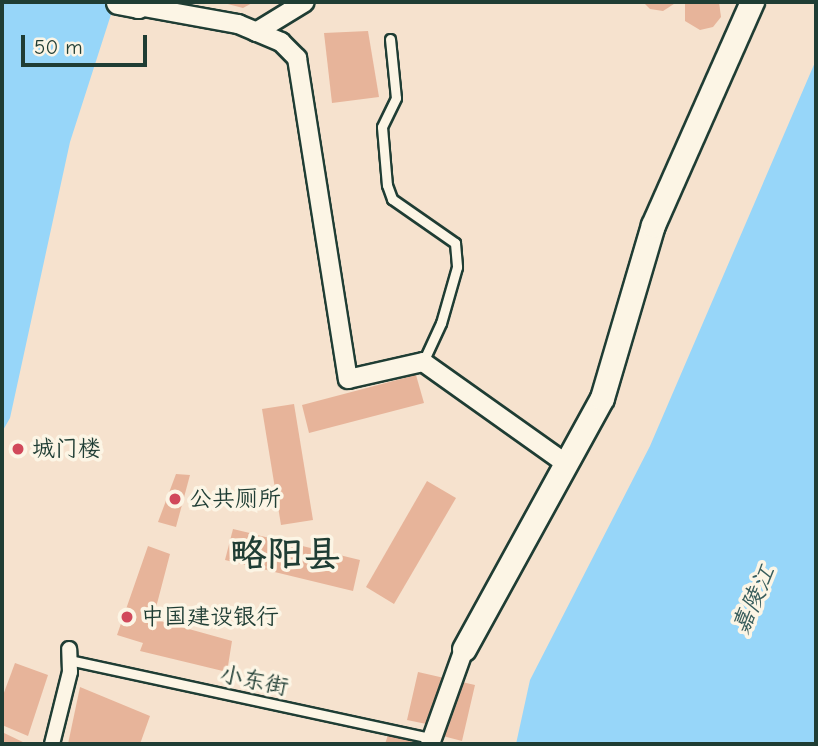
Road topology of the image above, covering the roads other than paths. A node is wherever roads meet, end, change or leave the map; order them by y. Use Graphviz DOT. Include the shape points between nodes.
graph roads {
  1 [pos="304,2"];
  2 [pos="752,2"];
  3 [pos="133,7"];
  4 [pos="256,32"];
  5 [pos="390,39"];
  6 [pos="422,362"];
  7 [pos="568,465"];
  8 [pos="464,649"];
  9 [pos="69,654"];
  10 [pos="431,741"];
  11 [pos="52,744"];
  1 -- 4 [label="street"];
  2 -- 7 [label="street" via="653,225 602,398"];
  3 -- 4 [label="street"];
  4 -- 6 [label="street" via="281,42 297,58 348,379"];
  5 -- 6 [label="lane" via="396,98 382,127 387,185 392,199 455,243 457,267 441,323"];
  6 -- 7 [label="street"];
  7 -- 8 [label="street"];
  8 -- 10 [label="street"];
  9 -- 10 [label="lane, 小东街"];
  9 -- 11 [label="street"];
}
